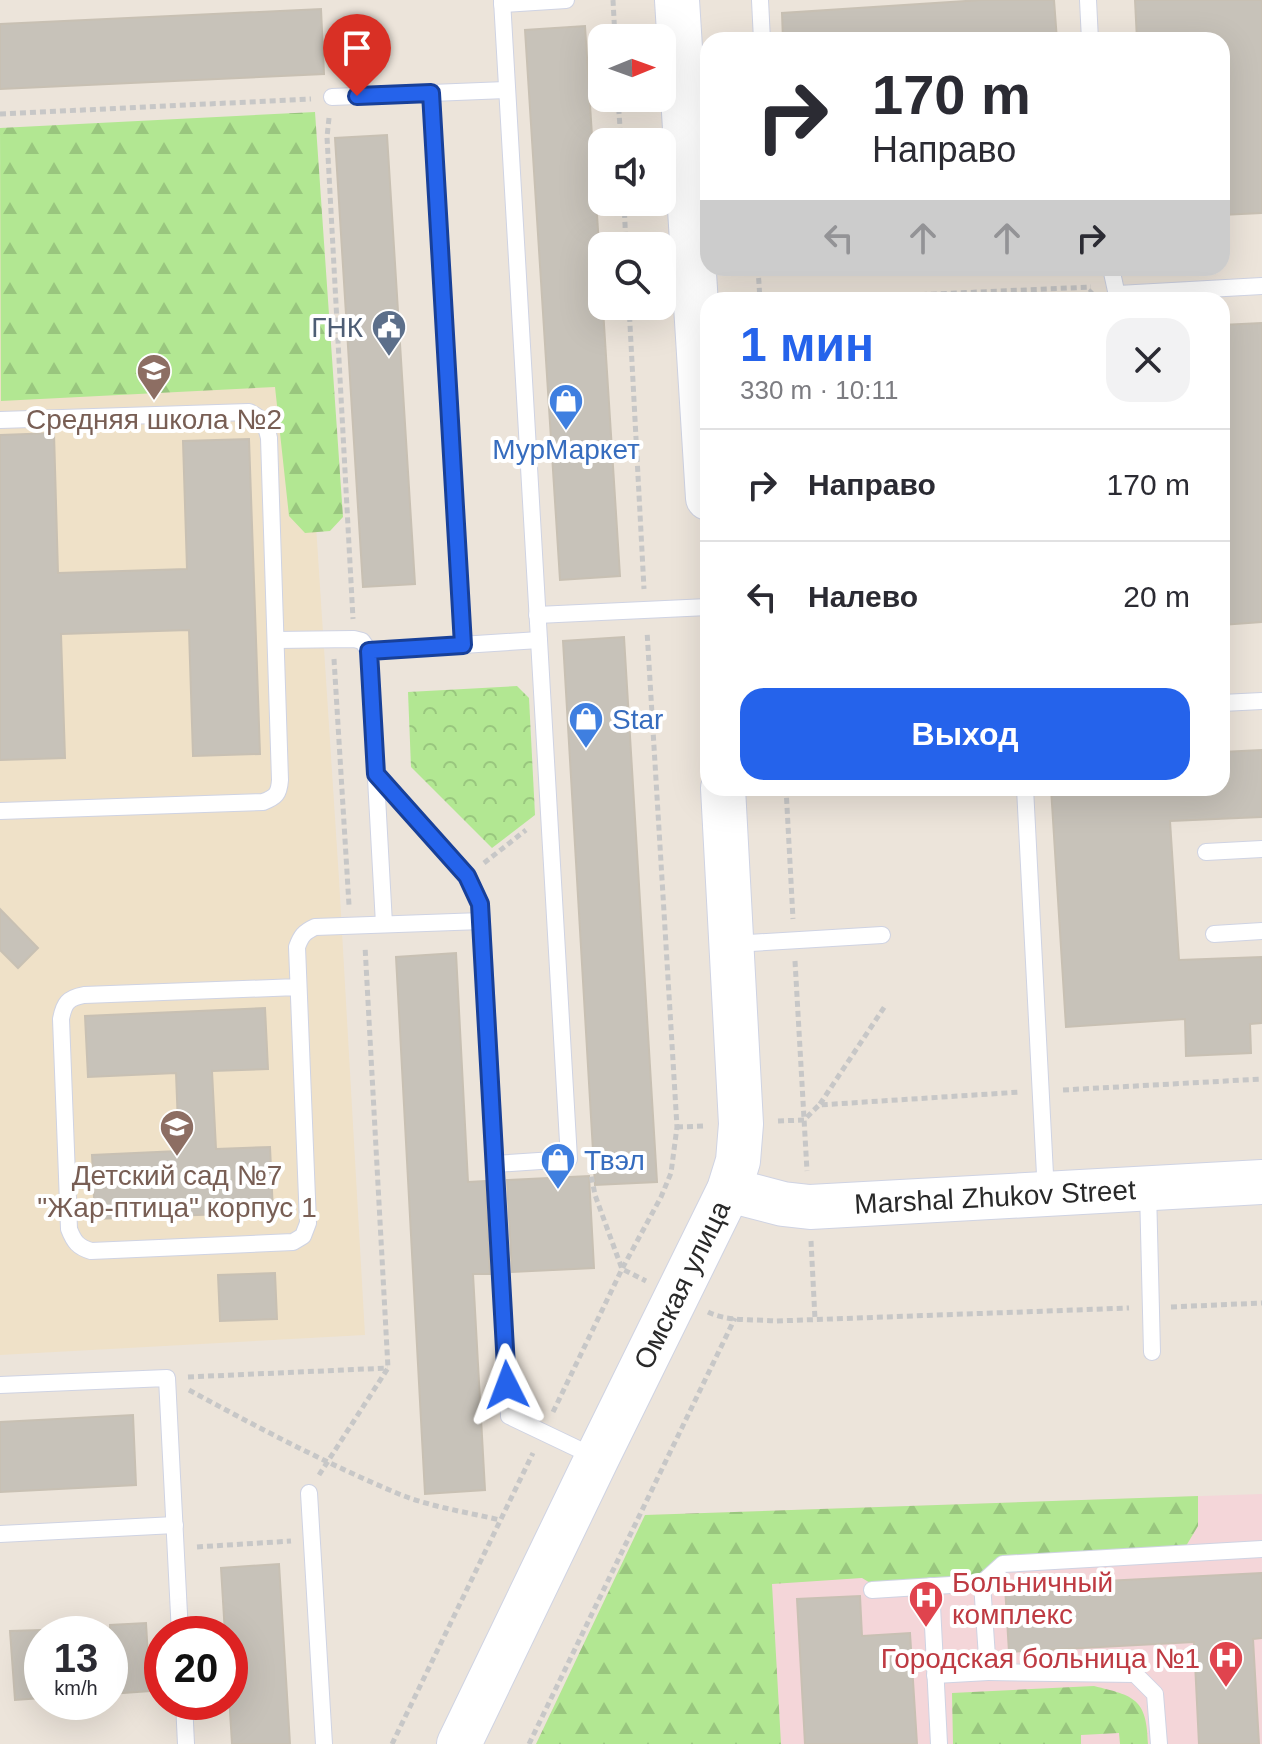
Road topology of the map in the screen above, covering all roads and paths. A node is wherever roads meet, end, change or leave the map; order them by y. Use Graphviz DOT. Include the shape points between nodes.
graph roads {
  1 [pos="566,0"];
  2 [pos="613,0"];
  3 [pos="677,0"];
  4 [pos="760,0"];
  5 [pos="1088,0"];
  6 [pos="502,2"];
  7 [pos="614,24"];
  8 [pos="762,32"];
  9 [pos="1090,32"];
  10 [pos="506,90"];
  11 [pos="431,93"];
  12 [pos="332,97"];
  13 [pos="0,114"];
  14 [pos="1262,286"];
  15 [pos="1138,292"];
  16 [pos="631,320"];
  17 [pos="700,365"];
  18 [pos="0,420"];
  19 [pos="700,607"];
  20 [pos="646,610"];
  21 [pos="537,615"];
  22 [pos="332,638"];
  23 [pos="354,639"];
  24 [pos="276,640"];
  25 [pos="539,640"];
  26 [pos="463,645"];
  27 [pos="369,651"];
  28 [pos="1262,701"];
  29 [pos="1230,703"];
  30 [pos="376,774"];
  31 [pos="723,796"];
  32 [pos="1025,796"];
  33 [pos="0,811"];
  34 [pos="549,813"];
  35 [pos="1262,849"];
  36 [pos="1206,852"];
  37 [pos="467,876"];
  38 [pos="482,921"];
  39 [pos="384,924"];
  40 [pos="357,925"];
  41 [pos="1262,931"];
  42 [pos="1214,934"];
  43 [pos="882,935"];
  44 [pos="731,944"];
  45 [pos="298,987"];
  46 [pos="885,1006"];
  47 [pos="1262,1079"];
  48 [pos="1041,1091"];
  49 [pos="819,1105"];
  50 [pos="741,1124"];
  51 [pos="677,1127"];
  52 [pos="569,1159"];
  53 [pos="495,1164"];
  54 [pos="1262,1182"];
  55 [pos="1148,1189"];
  56 [pos="729,1190"];
  57 [pos="1046,1194"];
  58 [pos="622,1269"];
  59 [pos="677,1297"];
  60 [pos="1262,1303"];
  61 [pos="1150,1308"];
  62 [pos="735,1318"];
  63 [pos="1152,1352"];
  64 [pos="388,1368"];
  65 [pos="167,1378"];
  66 [pos="0,1385"];
  67 [pos="543,1432"];
  68 [pos="597,1458"];
  69 [pos="326,1460"];
  70 [pos="309,1493"];
  71 [pos="500,1520"];
  72 [pos="175,1525"];
  73 [pos="0,1534"];
  74 [pos="312,1540"];
  75 [pos="175,1549"];
  76 [pos="1262,1549"];
  77 [pos="982,1583"];
  78 [pos="931,1586"];
  79 [pos="872,1590"];
  80 [pos="179,1616"];
  81 [pos="988,1672"];
  82 [pos="935,1675"];
  83 [pos="185,1720"];
  84 [pos="186,1744"];
  85 [pos="324,1744"];
  86 [pos="392,1744"];
  87 [pos="459,1744"];
  88 [pos="529,1744"];
  89 [pos="939,1744"];
  90 [pos="1159,1744"];
  1 -- 6 [label="lane"];
  2 -- 7 [label="path"];
  3 -- 17 [label="main road"];
  4 -- 8 [label="lane"];
  5 -- 9 [label="lane"];
  6 -- 10 [label="lane"];
  10 -- 11 [label="lane"];
  10 -- 21 [label="lane"];
  11 -- 12 [label="lane"];
  11 -- 26 [label="lane"];
  12 -- 13 [label="path"];
  12 -- 23 [label="path" via="327,137"];
  14 -- 15 [label="lane"];
  16 -- 20 [label="path"];
  18 -- 24 [label="lane" via="249,412 261,417 269,438"];
  19 -- 20 [label="lane"];
  20 -- 21 [label="lane"];
  20 -- 51 [label="path"];
  21 -- 25 [label="lane"];
  22 -- 23 [label="lane"];
  22 -- 24 [label="lane"];
  22 -- 40 [label="path"];
  23 -- 27 [label="lane"];
  24 -- 33 [label="lane" via="280,780 275,797 263,802"];
  25 -- 26 [label="lane"];
  25 -- 34 [label="lane"];
  26 -- 27 [label="lane"];
  27 -- 30 [label="lane"];
  28 -- 29 [label="lane"];
  30 -- 37 [label="lane"];
  30 -- 39 [label="lane"];
  31 -- 44 [label="main road, Омская улица"];
  32 -- 48 [label="lane"];
  34 -- 37 [label="path"];
  34 -- 52 [label="lane"];
  35 -- 36 [label="lane"];
  37 -- 38 [label="lane"];
  38 -- 39 [label="lane"];
  38 -- 53 [label="lane"];
  39 -- 40 [label="lane"];
  40 -- 45 [label="lane" via="315,927 301,936"];
  40 -- 64 [label="path"];
  41 -- 42 [label="lane"];
  43 -- 44 [label="lane"];
  44 -- 50 [label="main road, Омская улица"];
  45 -- 45 [label="lane" via="308,1223 303,1236 293,1242 81,1248 69,1229 64,1005 84,995"];
  46 -- 49 [label="path"];
  47 -- 48 [label="path"];
  48 -- 49 [label="path"];
  48 -- 57 [label="lane"];
  49 -- 50 [label="path" via="804,1120"];
  50 -- 51 [label="path"];
  50 -- 56 [label="main road, Омская улица"];
  51 -- 58 [label="path" via="671,1173"];
  52 -- 53 [label="lane"];
  52 -- 58 [label="path" via="590,1169"];
  53 -- 67 [label="lane" via="509,1416"];
  54 -- 55 [label="main road, Marshal Zhukov Street"];
  55 -- 57 [label="main road, Marshal Zhukov Street"];
  55 -- 61 [label="lane"];
  56 -- 57 [label="main road, Marshal Zhukov Street" via="810,1207"];
  56 -- 59 [label="main road, Омская улица"];
  58 -- 59 [label="path"];
  58 -- 67 [label="path"];
  59 -- 62 [label="path"];
  59 -- 68 [label="main road, Омская улица"];
  60 -- 61 [label="path"];
  61 -- 62 [label="path"];
  61 -- 63 [label="lane"];
  62 -- 88 [label="path"];
  64 -- 65 [label="path"];
  64 -- 69 [label="path"];
  65 -- 66 [label="lane"];
  65 -- 69 [label="path"];
  65 -- 72 [label="lane"];
  67 -- 68 [label="lane"];
  67 -- 71 [label="path"];
  68 -- 87 [label="main road, Омская улица"];
  69 -- 70 [label="path"];
  69 -- 71 [label="path" via="401,1494"];
  70 -- 74 [label="lane"];
  71 -- 86 [label="path"];
  72 -- 73 [label="lane"];
  72 -- 75 [label="lane"];
  74 -- 75 [label="path"];
  74 -- 85 [label="lane"];
  75 -- 80 [label="lane"];
  76 -- 77 [label="lane" via="1003,1564"];
  77 -- 78 [label="lane"];
  77 -- 81 [label="lane"];
  78 -- 79 [label="lane"];
  78 -- 82 [label="lane"];
  81 -- 82 [label="lane"];
  81 -- 90 [label="lane" via="1135,1674 1155,1694"];
  82 -- 89 [label="lane"];
  83 -- 84 [label="lane"];
}
